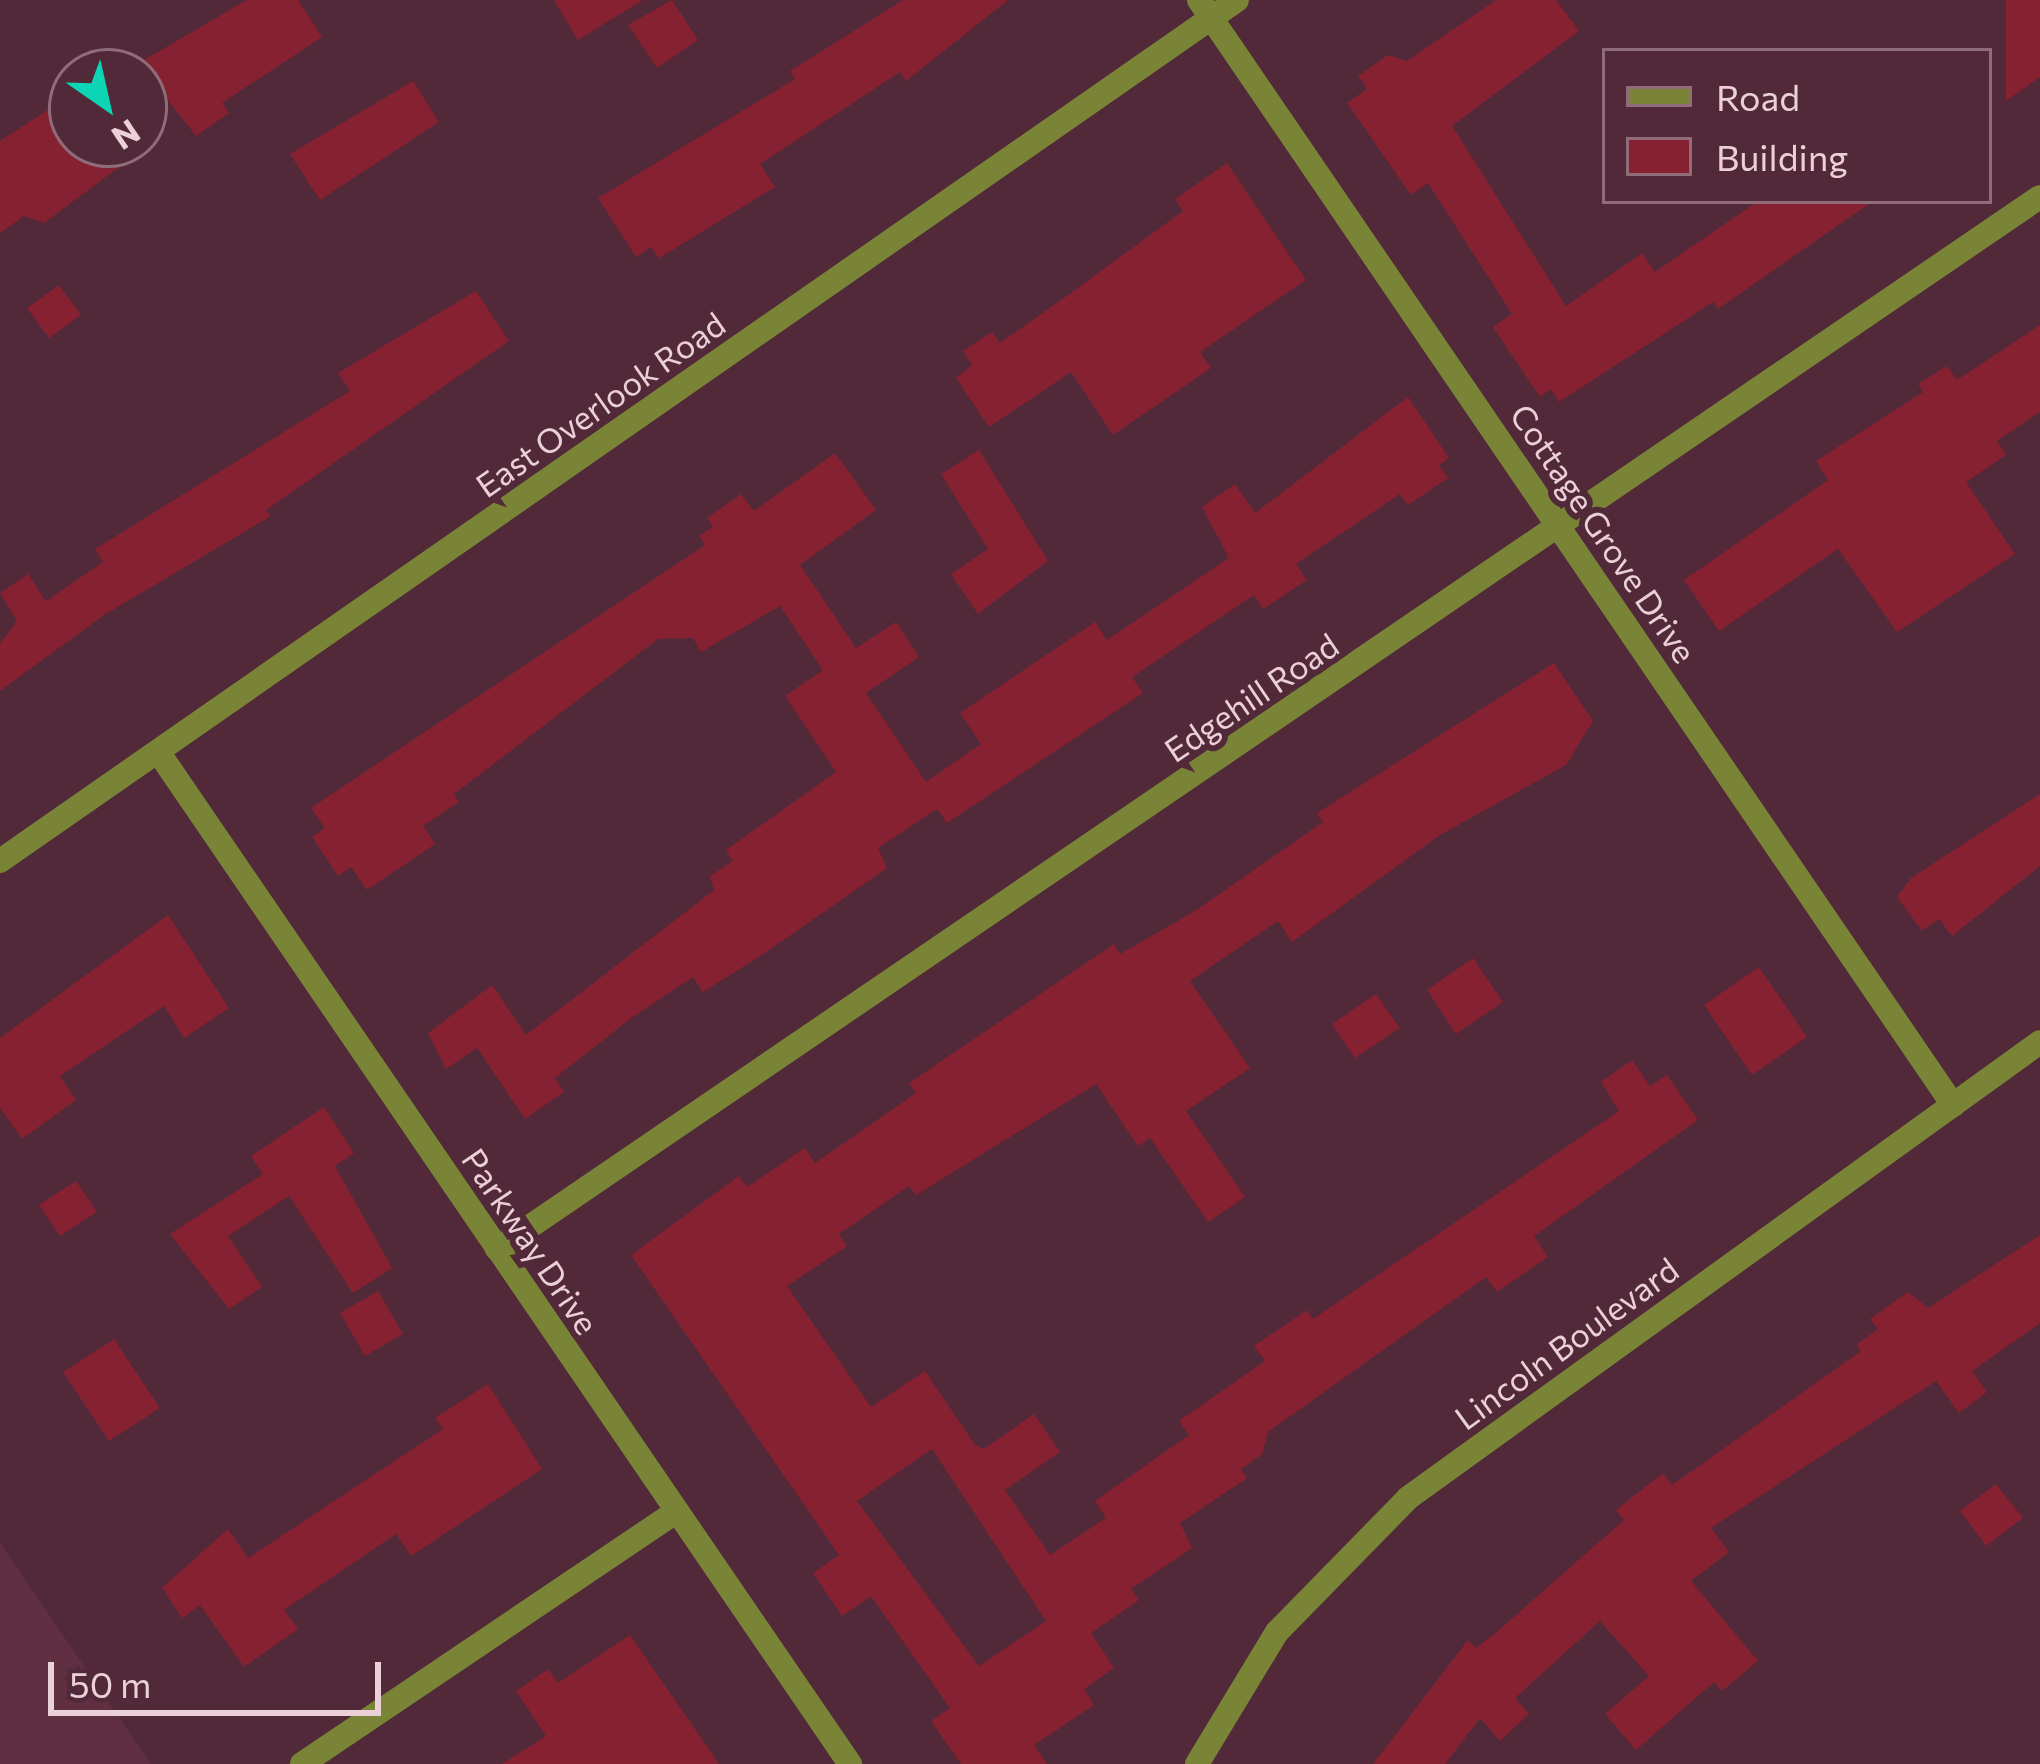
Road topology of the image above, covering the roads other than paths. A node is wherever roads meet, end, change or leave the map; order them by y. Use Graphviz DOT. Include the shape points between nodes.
graph roads {
  1 [pos="1237,0"];
  2 [pos="1205,9"];
  3 [pos="2040,196"];
  4 [pos="1560,526"];
  5 [pos="159,753"];
  6 [pos="0,861"];
  7 [pos="2040,1042"];
  8 [pos="1953,1105"];
  9 [pos="497,1250"];
  10 [pos="674,1513"];
  11 [pos="302,1764"];
  12 [pos="850,1764"];
  13 [pos="1196,1764"];
  1 -- 2 [label="street, East Overlook Road"];
  2 -- 4 [label="street, Cottage Grove Drive"];
  2 -- 5 [label="street, East Overlook Road"];
  3 -- 4 [label="street, Edgehill Road"];
  4 -- 8 [label="street, Cottage Grove Drive"];
  4 -- 9 [label="street, Edgehill Road"];
  5 -- 6 [label="street, East Overlook Road"];
  5 -- 9 [label="street, Parkway Drive"];
  7 -- 8 [label="street, Lincoln Boulevard"];
  8 -- 13 [label="street, Lincoln Boulevard" via="1408,1498 1277,1632"];
  9 -- 10 [label="street, Parkway Drive"];
  10 -- 11 [label="street"];
  10 -- 12 [label="street, Parkway Drive"];
}
